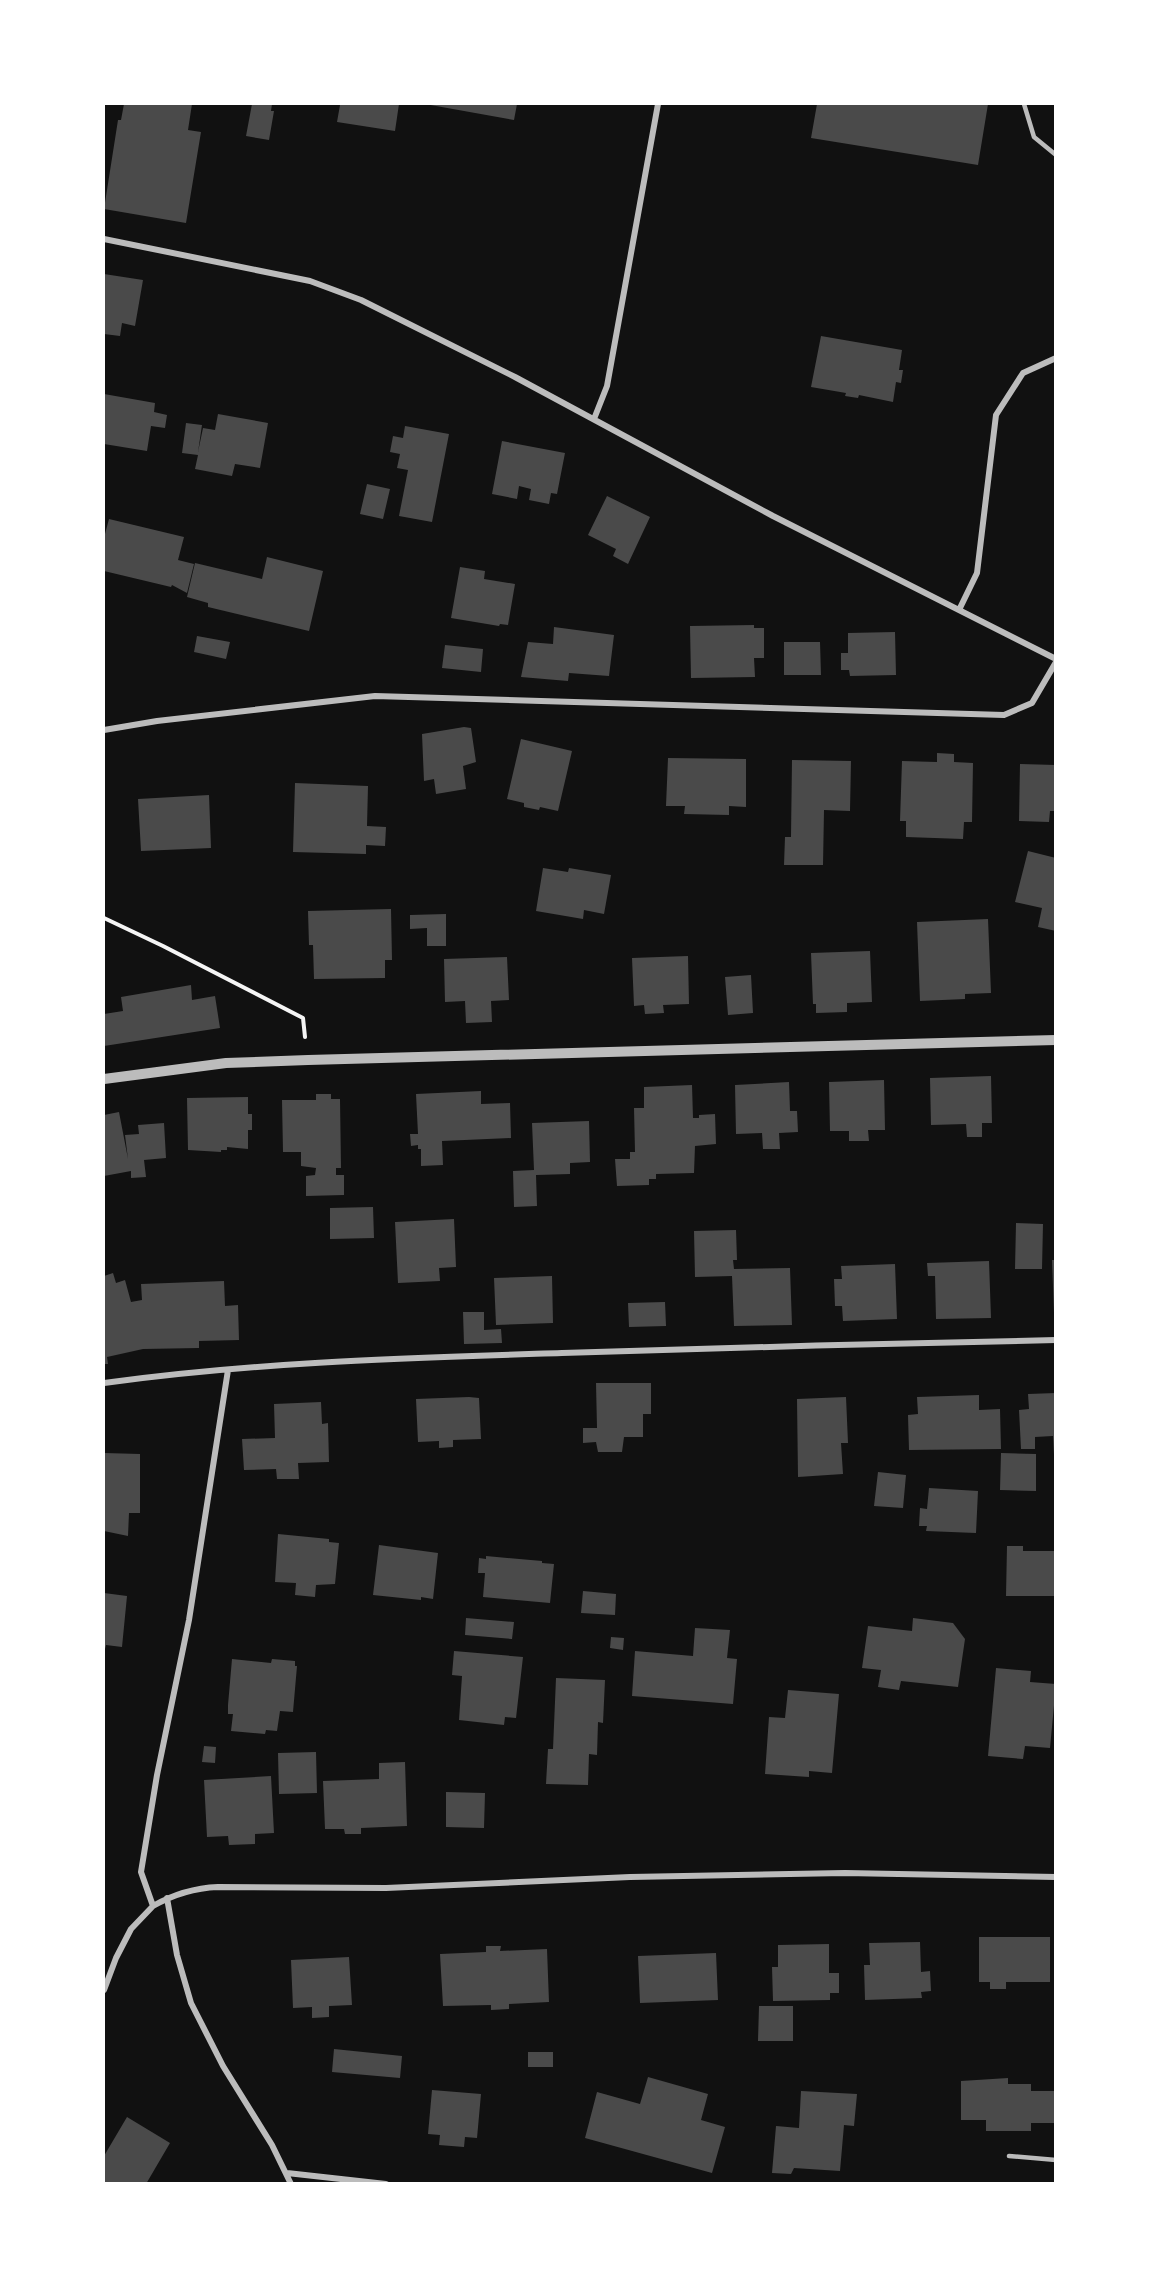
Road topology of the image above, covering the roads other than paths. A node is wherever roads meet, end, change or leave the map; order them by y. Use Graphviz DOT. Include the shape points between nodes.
graph roads {
  1 [pos="658,104"];
  2 [pos="1024,104"];
  3 [pos="1056,155"];
  4 [pos="104,239"];
  5 [pos="1056,358"];
  6 [pos="594,419"];
  7 [pos="959,610"];
  8 [pos="1056,661"];
  9 [pos="104,730"];
  10 [pos="1056,1040"];
  11 [pos="104,1078"];
  12 [pos="1056,1340"];
  13 [pos="228,1370"];
  14 [pos="104,1383"];
  15 [pos="1056,1877"];
  16 [pos="167,1898"];
  17 [pos="153,1906"];
  18 [pos="104,1990"];
  19 [pos="1009,2156"];
  20 [pos="1056,2160"];
  21 [pos="287,2173"];
  22 [pos="291,2184"];
  23 [pos="386,2184"];
  1 -- 6 [label="street" via="607,386"];
  2 -- 3 [label="lane" via="1034,137"];
  4 -- 6 [label="street" via="310,281 361,300"];
  5 -- 7 [label="street" via="1023,373 996,414 977,573"];
  6 -- 7 [label="street"];
  7 -- 8 [label="street"];
  8 -- 9 [label="street" via="1032,703 1004,714 375,696"];
  10 -- 11 [label="street" via="226,1063"];
  12 -- 13 [label="street" via="509,1355"];
  13 -- 14 [label="street"];
  13 -- 17 [label="street" via="189,1620 156,1775 141,1872"];
  15 -- 16 [label="street" via="845,1873 642,1877 386,1888 196,1888"];
  16 -- 17 [label="street"];
  16 -- 21 [label="street" via="191,2003 223,2066"];
  17 -- 18 [label="street" via="131,1929"];
  19 -- 20 [label="lane"];
  21 -- 22 [label="street"];
  21 -- 23 [label="street"];
}
